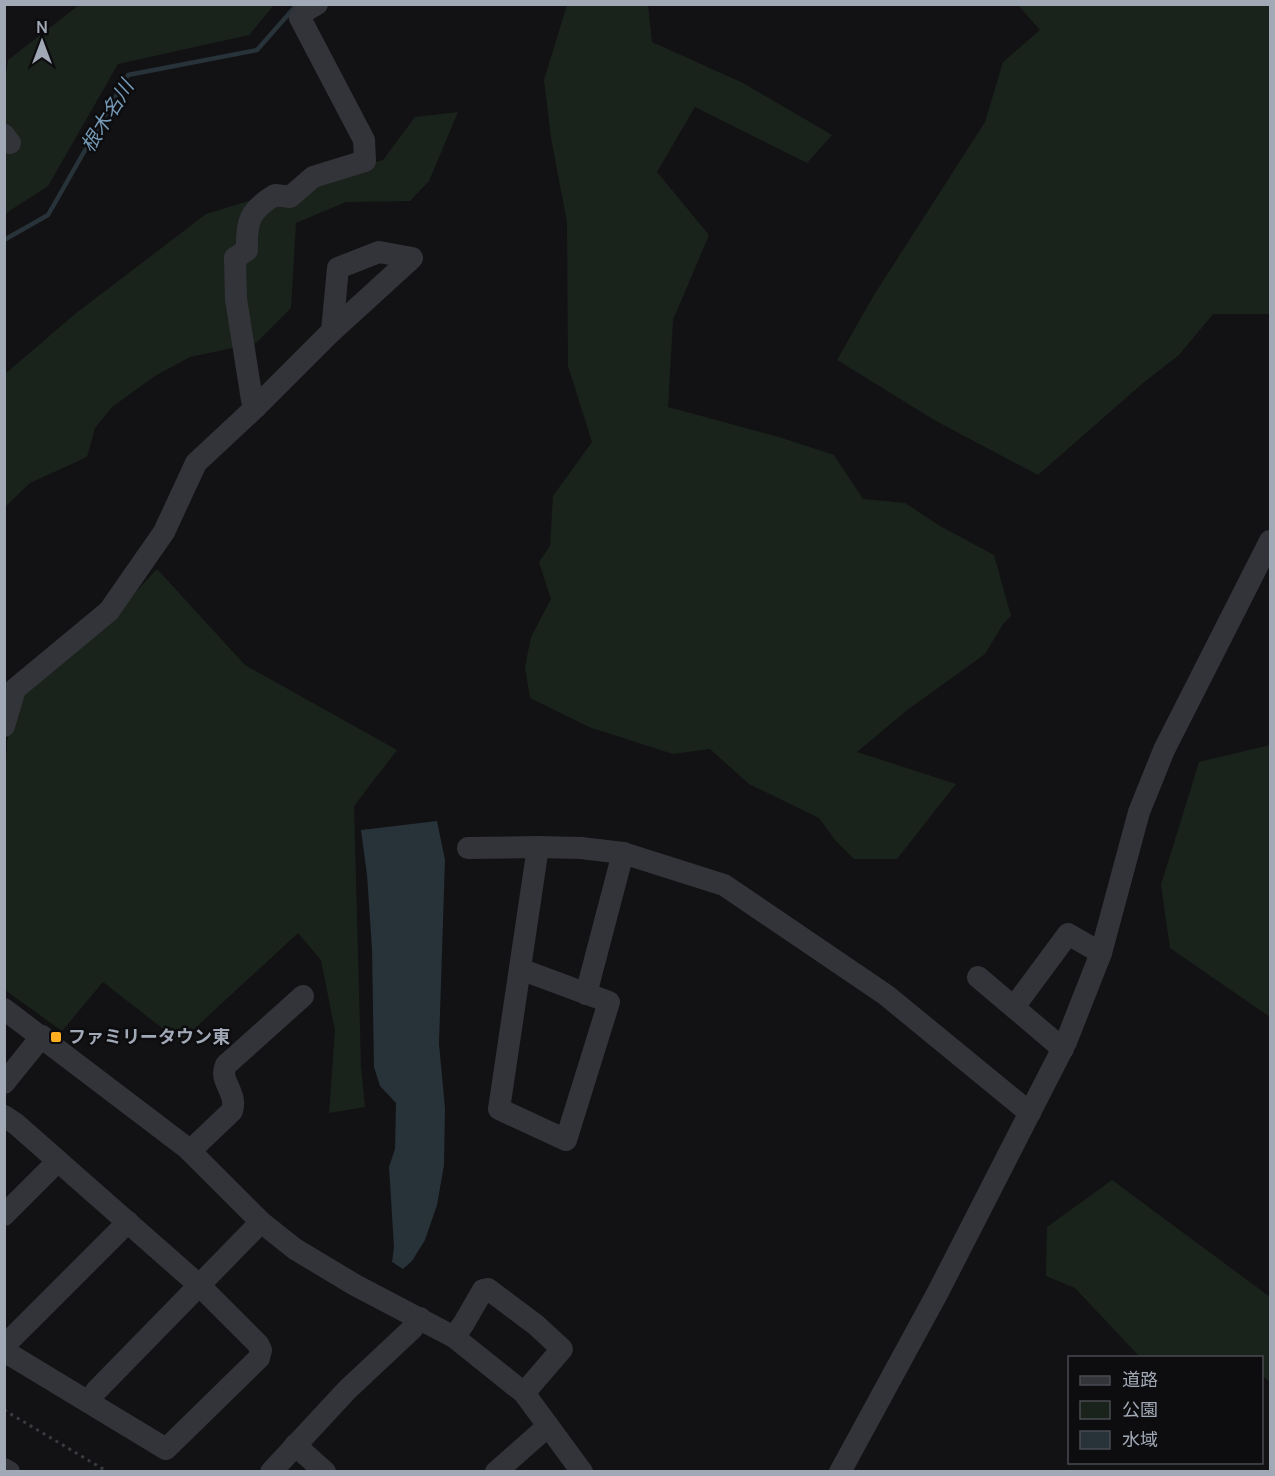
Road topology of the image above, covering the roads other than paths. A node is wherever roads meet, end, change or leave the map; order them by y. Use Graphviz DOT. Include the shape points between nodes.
graph roads {
  1 [pos="317,4"];
  2 [pos="332,331"];
  3 [pos="256,407"];
  4 [pos="1270,541"];
  5 [pos="10,686"];
  6 [pos="4,726"];
  7 [pos="538,847"];
  8 [pos="468,848"];
  9 [pos="623,853"];
  10 [pos="1101,953"];
  11 [pos="520,969"];
  12 [pos="978,977"];
  13 [pos="586,993"];
  14 [pos="303,996"];
  15 [pos="1014,1007"];
  16 [pos="4,1009"];
  17 [pos="42,1036"];
  18 [pos="1063,1049"];
  19 [pos="4,1083"];
  20 [pos="1030,1113"];
  21 [pos="4,1116"];
  22 [pos="190,1151"];
  23 [pos="58,1161"];
  24 [pos="4,1215"];
  25 [pos="128,1222"];
  26 [pos="261,1222"];
  27 [pos="200,1286"];
  28 [pos="420,1318"];
  29 [pos="454,1337"];
  30 [pos="4,1346"];
  31 [pos="4,1351"];
  32 [pos="524,1393"];
  33 [pos="90,1402"];
  34 [pos="549,1426"];
  35 [pos="295,1445"];
  36 [pos="4,1469"];
  37 [pos="9,1472"];
  38 [pos="271,1472"];
  39 [pos="325,1472"];
  40 [pos="496,1472"];
  41 [pos="582,1472"];
  42 [pos="840,1472"];
  1 -- 3 [label="street" via="300,18 364,140 365,161 313,177 290,197 275,195 260,204 251,216 247,250 235,258 236,299"];
  2 -- 3 [label="street"];
  3 -- 5 [label="street" via="196,463 164,531 109,611"];
  4 -- 10 [label="street" via="1170,740 1139,812"];
  5 -- 6 [label="street"];
  7 -- 8 [label="street"];
  7 -- 9 [label="street"];
  7 -- 11 [label="street"];
  9 -- 13 [label="street"];
  9 -- 20 [label="street" via="724,885 886,995"];
  10 -- 15 [label="street" via="1068,934"];
  10 -- 18 [label="street"];
  11 -- 13 [label="street"];
  11 -- 13 [label="street" via="500,1109 566,1140 609,1002"];
  12 -- 15 [label="street"];
  14 -- 22 [label="street" via="226,1065 223,1077 233,1097 232,1111"];
  15 -- 18 [label="street"];
  16 -- 17 [label="street"];
  17 -- 19 [label="street"];
  17 -- 22 [label="street"];
  18 -- 20 [label="street"];
  20 -- 42 [label="street"];
  21 -- 23 [label="street"];
  22 -- 26 [label="street"];
  23 -- 24 [label="street"];
  23 -- 25 [label="street"];
  25 -- 27 [label="street"];
  25 -- 30 [label="street"];
  26 -- 27 [label="street"];
  26 -- 28 [label="street" via="322,1267"];
  27 -- 33 [label="street" via="96,1391"];
  27 -- 33 [label="street" via="258,1344 259,1358 166,1449"];
  28 -- 29 [label="street"];
  28 -- 35 [label="street"];
  29 -- 32 [label="street"];
  29 -- 32 [label="street" via="483,1290 488,1289 536,1325 562,1349"];
  31 -- 33 [label="street"];
  32 -- 34 [label="street"];
  34 -- 40 [label="street"];
  34 -- 41 [label="street"];
  35 -- 38 [label="street"];
  35 -- 39 [label="street"];
  36 -- 37 [label="street"];
}
